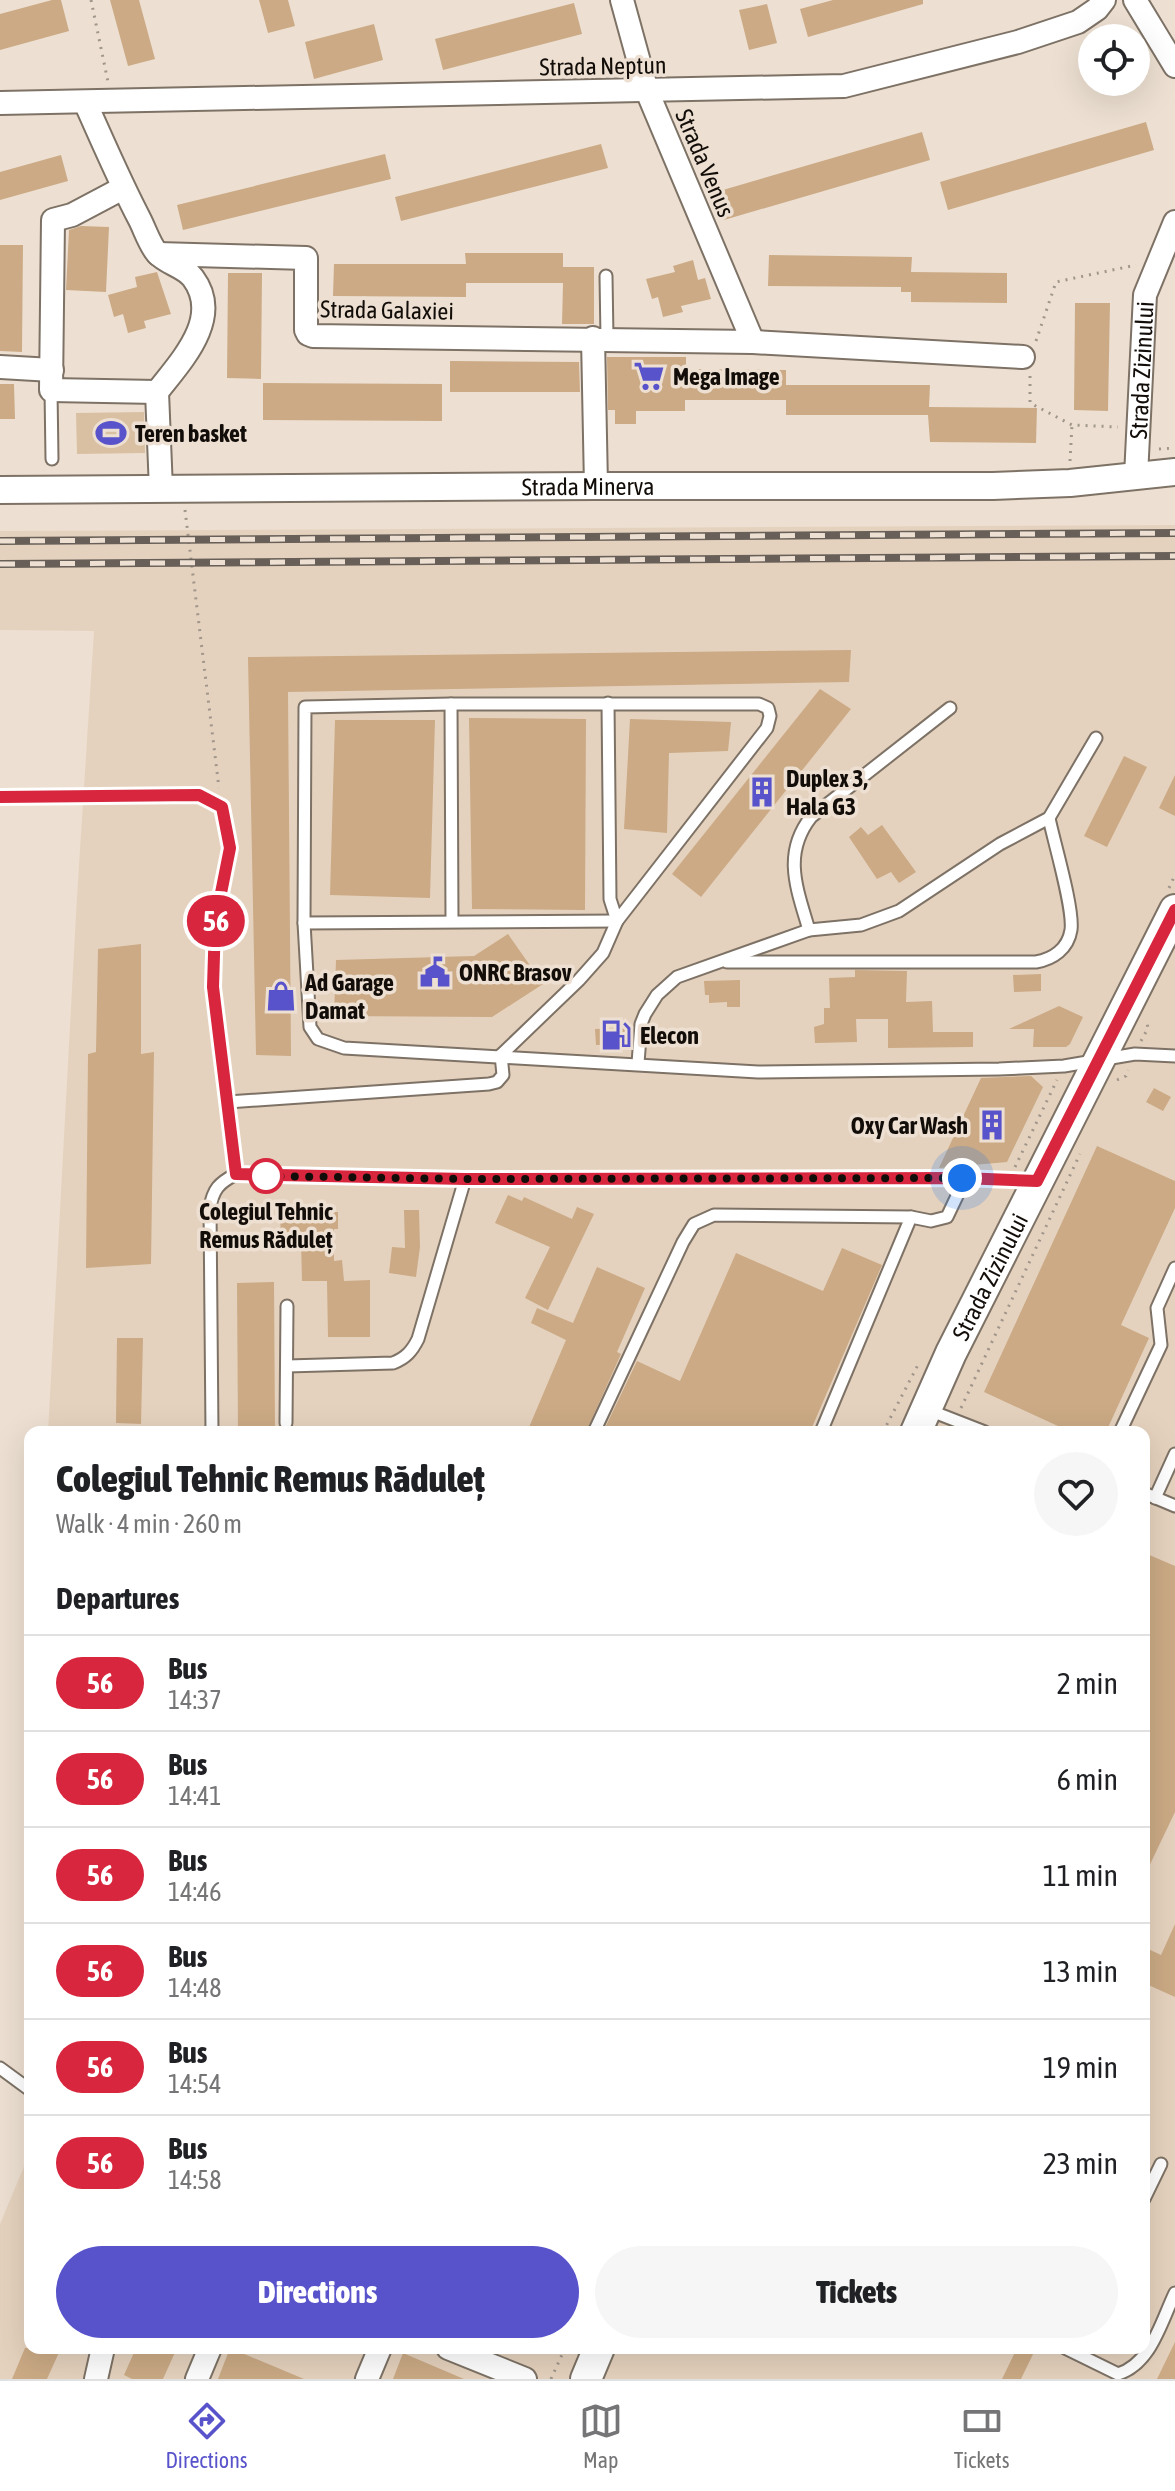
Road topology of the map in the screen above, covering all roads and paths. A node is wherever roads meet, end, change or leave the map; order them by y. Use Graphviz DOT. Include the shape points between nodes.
graph roads {
  1 [pos="91,0"];
  2 [pos="622,0"];
  3 [pos="1104,0"];
  4 [pos="1135,0"];
  5 [pos="1175,66"];
  6 [pos="647,91"];
  7 [pos="113,101"];
  8 [pos="85,102"];
  9 [pos="0,103"];
  10 [pos="123,188"];
  11 [pos="1175,222"];
  12 [pos="158,254"];
  13 [pos="1158,260"];
  14 [pos="606,276"];
  15 [pos="600,338"];
  16 [pos="753,342"];
  17 [pos="1030,357"];
  18 [pos="0,367"];
  19 [pos="52,380"];
  20 [pos="157,392"];
  21 [pos="1072,425"];
  22 [pos="1138,427"];
  23 [pos="52,459"];
  24 [pos="1175,472"];
  25 [pos="1136,476"];
  26 [pos="1070,483"];
  27 [pos="596,486"];
  28 [pos="0,490"];
  29 [pos="161,490"];
  30 [pos="186,532"];
  31 [pos="608,703"];
  32 [pos="451,704"];
  33 [pos="950,708"];
  34 [pos="1096,738"];
  35 [pos="0,797"];
  36 [pos="222,807"];
  37 [pos="1049,818"];
  38 [pos="1175,910"];
  39 [pos="452,920"];
  40 [pos="617,921"];
  41 [pos="304,923"];
  42 [pos="809,930"];
  43 [pos="716,961"];
  44 [pos="1138,1004"];
  45 [pos="1135,1054"];
  46 [pos="501,1055"];
  47 [pos="1175,1056"];
  48 [pos="638,1063"];
  49 [pos="1106,1070"];
  50 [pos="228,1102"];
  51 [pos="1082,1150"];
  52 [pos="236,1174"];
  53 [pos="962,1178"];
  54 [pos="465,1179"];
  55 [pos="1037,1181"];
  56 [pos="911,1217"];
  57 [pos="1175,1268"];
  58 [pos="287,1306"];
  59 [pos="923,1355"];
  60 [pos="287,1366"];
  61 [pos="921,1420"];
  62 [pos="955,1420"];
  63 [pos="286,1423"];
  64 [pos="212,1426"];
  65 [pos="597,1426"];
  66 [pos="824,1426"];
  67 [pos="886,1426"];
  68 [pos="970,1426"];
  69 [pos="1123,1426"];
  70 [pos="1175,1454"];
  71 [pos="1150,1496"];
  72 [pos="1175,1506"];
  73 [pos="0,2068"];
  74 [pos="24,2086"];
  75 [pos="1161,2164"];
  76 [pos="1150,2187"];
  77 [pos="1175,2293"];
  78 [pos="1150,2345"];
  79 [pos="102,2354"];
  80 [pos="207,2354"];
  81 [pos="377,2354"];
  82 [pos="463,2354"];
  83 [pos="562,2354"];
  84 [pos="596,2354"];
  85 [pos="1080,2354"];
  86 [pos="1145,2354"];
  87 [pos="96,2379"];
  88 [pos="197,2379"];
  89 [pos="367,2379"];
  90 [pos="525,2379"];
  91 [pos="551,2379"];
  92 [pos="586,2379"];
  1 -- 7 [label="path"];
  2 -- 6 [label="street, Strada Venus"];
  3 -- 6 [label="street, Strada Neptun" via="1078,22 1018,42 844,86"];
  4 -- 5 [label="street"];
  6 -- 7 [label="street, Strada Neptun"];
  6 -- 16 [label="street, Strada Venus"];
  7 -- 8 [label="street, Strada Neptun"];
  8 -- 9 [label="street, Strada Neptun"];
  8 -- 10 [label="street"];
  10 -- 12 [label="street"];
  10 -- 19 [label="street" via="53,220"];
  11 -- 13 [label="street, Strada Zizinului"];
  12 -- 15 [label="street, Strada Galaxiei" via="306,258 306,330 313,336"];
  12 -- 20 [label="street" via="191,275 203,308 191,348"];
  13 -- 17 [label="path" via="1056,282"];
  13 -- 22 [label="street, Strada Zizinului" via="1145,295"];
  14 -- 15 [label="lane"];
  15 -- 16 [label="street, Strada Galaxiei"];
  15 -- 27 [label="street"];
  16 -- 17 [label="street, Strada Galaxiei"];
  17 -- 21 [label="path" via="1030,403"];
  18 -- 19 [label="street"];
  19 -- 20 [label="street"];
  19 -- 23 [label="lane"];
  20 -- 29 [label="street"];
  21 -- 22 [label="path"];
  21 -- 26 [label="path"];
  22 -- 25 [label="street, Strada Zizinului"];
  24 -- 25 [label="street, Strada Minerva"];
  25 -- 26 [label="street, Strada Minerva"];
  26 -- 27 [label="street, Strada Minerva"];
  27 -- 29 [label="street, Strada Minerva"];
  28 -- 29 [label="street, Strada Minerva"];
  30 -- 36 [label="path"];
  31 -- 32 [label="lane"];
  31 -- 40 [label="lane" via="610,899"];
  31 -- 40 [label="lane" via="759,704 770,716 767,728"];
  32 -- 39 [label="lane"];
  32 -- 41 [label="lane" via="305,707"];
  33 -- 42 [label="lane" via="804,826 794,847 793,869"];
  34 -- 37 [label="lane"];
  35 -- 36 [label="lane" via="199,795"];
  36 -- 50 [label="lane" via="230,848 215,923 213,987"];
  37 -- 42 [label="lane" via="888,917"];
  37 -- 43 [label="lane" via="1071,920 1069,939 1052,958"];
  38 -- 44 [label="main road, Strada Zizinului"];
  39 -- 40 [label="lane"];
  39 -- 41 [label="lane"];
  40 -- 46 [label="lane" via="603,953"];
  41 -- 46 [label="lane" via="310,1027 318,1039 344,1048"];
  42 -- 43 [label="lane"];
  43 -- 48 [label="lane" via="677,977 657,995 641,1024"];
  44 -- 45 [label="path" via="1148,1028"];
  44 -- 49 [label="main road, Strada Zizinului"];
  45 -- 47 [label="lane"];
  45 -- 49 [label="lane"];
  45 -- 49 [label="path" via="1126,1076"];
  46 -- 48 [label="lane"];
  46 -- 50 [label="lane" via="503,1075 489,1084"];
  48 -- 49 [label="lane" via="758,1072 1064,1066"];
  49 -- 55 [label="main road, Strada Zizinului"];
  50 -- 52 [label="lane"];
  51 -- 62 [label="path"];
  52 -- 54 [label="lane"];
  52 -- 64 [label="lane" via="220,1183 210,1208"];
  53 -- 54 [label="lane"];
  53 -- 55 [label="lane"];
  53 -- 56 [label="lane" via="947,1217"];
  54 -- 60 [label="lane" via="412,1350 393,1363"];
  55 -- 61 [label="main road, Strada Zizinului"];
  56 -- 65 [label="lane" via="714,1215 694,1224"];
  56 -- 66 [label="lane"];
  57 -- 69 [label="lane" via="1157,1308 1161,1345"];
  58 -- 60 [label="lane"];
  59 -- 67 [label="path"];
  60 -- 63 [label="lane"];
  61 -- 62 [label="lane"];
  62 -- 68 [label="lane"];
  70 -- 71 [label="lane"];
  71 -- 72 [label="lane"];
  73 -- 74 [label="lane"];
  75 -- 76 [label="lane"];
  77 -- 78 [label="lane"];
  79 -- 87 [label="street"];
  80 -- 88 [label="street"];
  81 -- 89 [label="street"];
  82 -- 90 [label="street"];
  83 -- 91 [label="path"];
  84 -- 92 [label="main road"];
  85 -- 86 [label="lane" via="1118,2374 1132,2369"];
}
